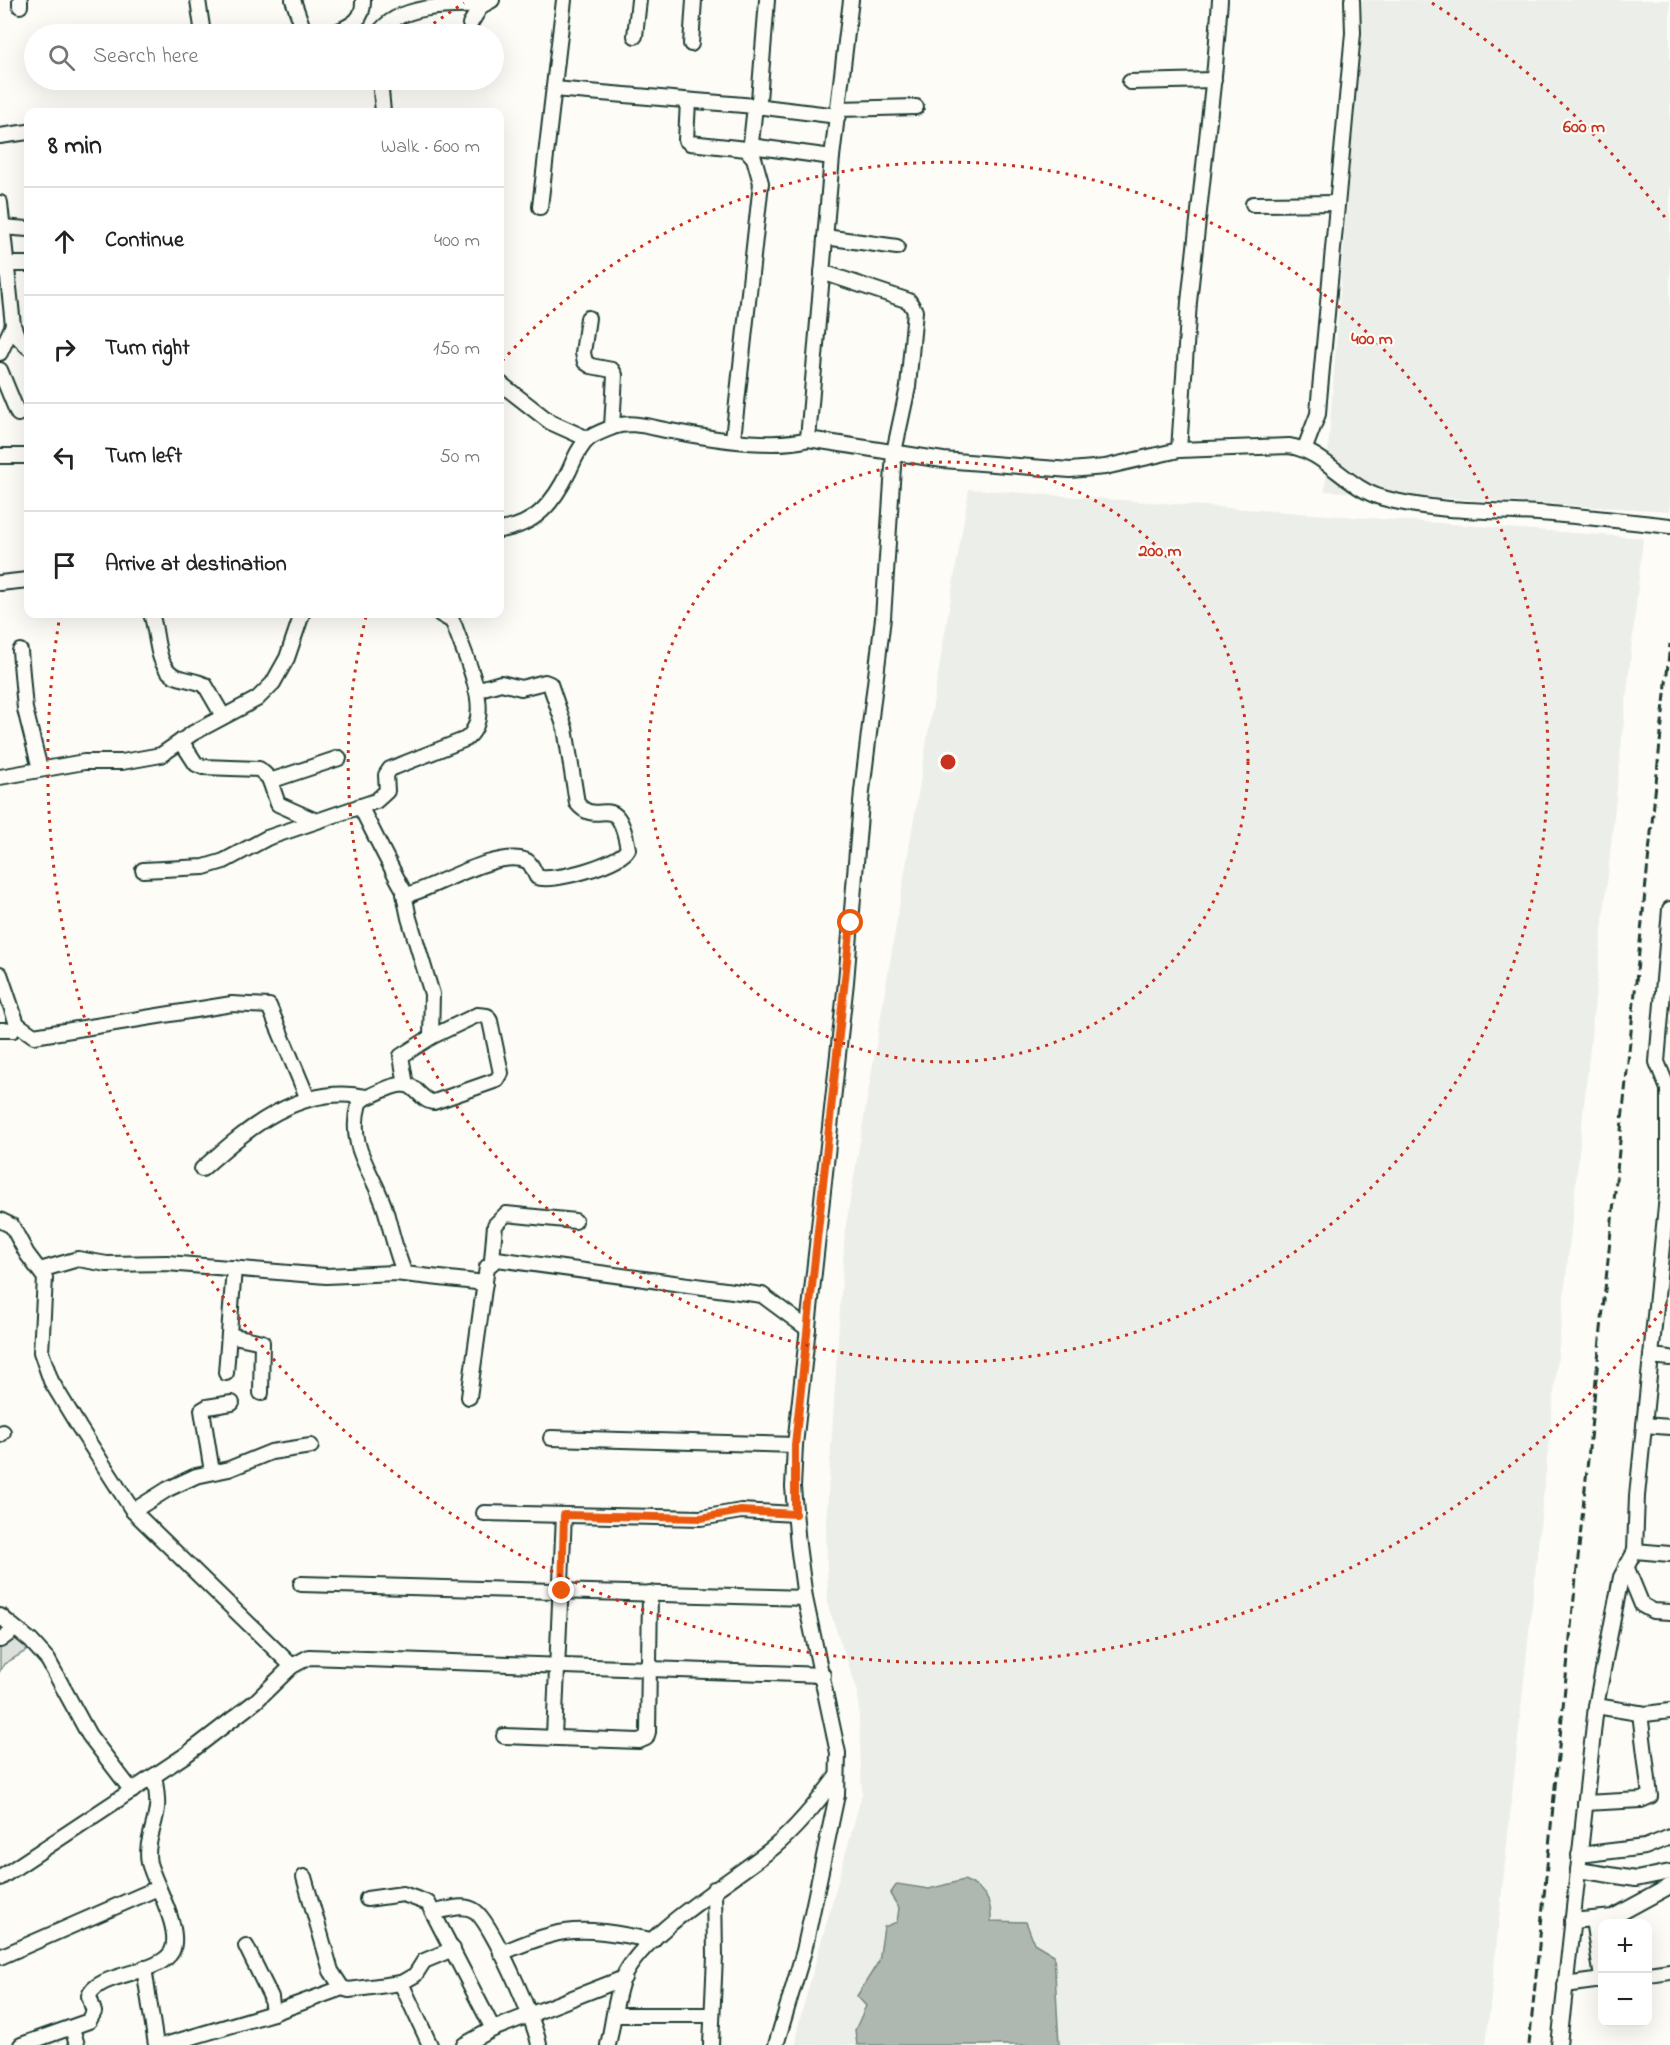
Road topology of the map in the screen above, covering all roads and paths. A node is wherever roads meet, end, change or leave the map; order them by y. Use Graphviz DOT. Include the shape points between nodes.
graph roads {
  1 [pos="198,0"];
  2 [pos="294,0"];
  3 [pos="363,0"];
  4 [pos="564,0"];
  5 [pos="639,0"];
  6 [pos="694,0"];
  7 [pos="767,0"];
  8 [pos="851,0"];
  9 [pos="1220,0"];
  10 [pos="1352,0"];
  11 [pos="486,3"];
  12 [pos="362,14"];
  13 [pos="202,24"];
  14 [pos="302,24"];
  15 [pos="352,24"];
  16 [pos="370,24"];
  17 [pos="386,24"];
  18 [pos="470,24"];
  19 [pos="635,36"];
  20 [pos="691,44"];
  21 [pos="1214,80"];
  22 [pos="1130,82"];
  23 [pos="554,89"];
  24 [pos="381,90"];
  25 [pos="688,101"];
  26 [pos="755,106"];
  27 [pos="916,107"];
  28 [pos="383,108"];
  29 [pos="838,113"];
  30 [pos="24,133"];
  31 [pos="0,136"];
  32 [pos="750,149"];
  33 [pos="832,157"];
  34 [pos="0,203"];
  35 [pos="1336,203"];
  36 [pos="1253,204"];
  37 [pos="540,207"];
  38 [pos="2,227"];
  39 [pos="24,229"];
  40 [pos="825,237"];
  41 [pos="897,248"];
  42 [pos="6,264"];
  43 [pos="24,264"];
  44 [pos="822,272"];
  45 [pos="588,318"];
  46 [pos="13,325"];
  47 [pos="24,343"];
  48 [pos="0,353"];
  49 [pos="0,370"];
  50 [pos="504,386"];
  51 [pos="18,414"];
  52 [pos="612,427"];
  53 [pos="588,439"];
  54 [pos="733,439"];
  55 [pos="808,439"];
  56 [pos="1305,448"];
  57 [pos="1179,450"];
  58 [pos="894,452"];
  59 [pos="0,456"];
  60 [pos="24,456"];
  61 [pos="1670,526"];
  62 [pos="504,530"];
  63 [pos="24,580"];
  64 [pos="0,583"];
  65 [pos="152,618"];
  66 [pos="301,618"];
  67 [pos="447,618"];
  68 [pos="20,651"];
  69 [pos="476,690"];
  70 [pos="224,716"];
  71 [pos="181,741"];
  72 [pos="339,758"];
  73 [pos="40,769"];
  74 [pos="0,777"];
  75 [pos="270,781"];
  76 [pos="360,806"];
  77 [pos="316,821"];
  78 [pos="143,870"];
  79 [pos="404,894"];
  80 [pos="1670,909"];
  81 [pos="0,974"];
  82 [pos="1666,1010"];
  83 [pos="17,1024"];
  84 [pos="0,1030"];
  85 [pos="431,1037"];
  86 [pos="1666,1079"];
  87 [pos="406,1084"];
  88 [pos="367,1097"];
  89 [pos="308,1098"];
  90 [pos="1669,1124"];
  91 [pos="202,1169"];
  92 [pos="0,1221"];
  93 [pos="575,1221"];
  94 [pos="1666,1245"];
  95 [pos="492,1260"];
  96 [pos="234,1268"];
  97 [pos="40,1270"];
  98 [pos="405,1274"];
  99 [pos="485,1283"];
  100 [pos="808,1329"];
  101 [pos="229,1335"];
  102 [pos="1651,1356"];
  103 [pos="1670,1358"];
  104 [pos="226,1373"];
  105 [pos="261,1393"];
  106 [pos="469,1397"];
  107 [pos="232,1403"];
  108 [pos="1644,1425"];
  109 [pos="1670,1427"];
  110 [pos="551,1438"];
  111 [pos="795,1445"];
  112 [pos="311,1446"];
  113 [pos="212,1472"];
  114 [pos="134,1511"];
  115 [pos="484,1513"];
  116 [pos="795,1514"];
  117 [pos="564,1515"];
  118 [pos="1635,1551"];
  119 [pos="1670,1554"];
  120 [pos="1626,1566"];
  121 [pos="302,1584"];
  122 [pos="562,1591"];
  123 [pos="650,1593"];
  124 [pos="806,1598"];
  125 [pos="1670,1612"];
  126 [pos="0,1616"];
  127 [pos="15,1629"];
  128 [pos="0,1640"];
  129 [pos="559,1665"];
  130 [pos="292,1666"];
  131 [pos="648,1669"];
  132 [pos="823,1675"];
  133 [pos="1596,1706"];
  134 [pos="1670,1711"];
  135 [pos="1640,1713"];
  136 [pos="504,1736"];
  137 [pos="554,1736"];
  138 [pos="154,1776"];
  139 [pos="837,1776"];
  140 [pos="132,1791"];
  141 [pos="1585,1803"];
  142 [pos="1670,1837"];
  143 [pos="1579,1855"];
  144 [pos="1578,1870"];
  145 [pos="1670,1872"];
  146 [pos="304,1877"];
  147 [pos="0,1878"];
  148 [pos="1670,1886"];
  149 [pos="158,1888"];
  150 [pos="714,1889"];
  151 [pos="367,1899"];
  152 [pos="434,1912"];
  153 [pos="1593,1920"];
  154 [pos="1572,1921"];
  155 [pos="653,1940"];
  156 [pos="246,1946"];
  157 [pos="453,1949"];
  158 [pos="501,1953"];
  159 [pos="0,1957"];
  160 [pos="144,1968"];
  161 [pos="1670,1971"];
  162 [pos="1601,1973"];
  163 [pos="1652,1973"];
  164 [pos="624,1978"];
  165 [pos="1598,1980"];
  166 [pos="401,1983"];
  167 [pos="1565,1985"];
  168 [pos="342,1988"];
  169 [pos="273,2013"];
  170 [pos="530,2014"];
  171 [pos="615,2015"];
  172 [pos="712,2015"];
  173 [pos="72,2028"];
  174 [pos="493,2029"];
  175 [pos="21,2045"];
  176 [pos="77,2045"];
  177 [pos="156,2045"];
  178 [pos="165,2045"];
  179 [pos="430,2045"];
  180 [pos="464,2045"];
  181 [pos="539,2045"];
  182 [pos="608,2045"];
  183 [pos="711,2045"];
  184 [pos="776,2045"];
  185 [pos="1559,2045"];
  1 -- 13 [label="street"];
  2 -- 14 [label="street"];
  3 -- 12 [label="street"];
  4 -- 23 [label="street"];
  5 -- 19 [label="street"];
  6 -- 20 [label="street"];
  7 -- 26 [label="street" via="759,100"];
  8 -- 29 [label="street"];
  9 -- 21 [label="street"];
  10 -- 35 [label="street" via="1353,33"];
  11 -- 17 [label="street" via="423,10"];
  11 -- 18 [label="street"];
  12 -- 15 [label="street"];
  12 -- 16 [label="street"];
  21 -- 22 [label="street"];
  21 -- 57 [label="street" via="1189,302"];
  23 -- 25 [label="street"];
  23 -- 37 [label="street"];
  24 -- 28 [label="street"];
  25 -- 26 [label="street"];
  25 -- 32 [label="street" via="687,142"];
  26 -- 29 [label="street"];
  26 -- 32 [label="street"];
  27 -- 29 [label="street"];
  29 -- 33 [label="street"];
  30 -- 31 [label="street"];
  32 -- 33 [label="street"];
  32 -- 54 [label="street" via="760,174 762,195"];
  33 -- 40 [label="street"];
  34 -- 38 [label="street"];
  35 -- 36 [label="street"];
  35 -- 56 [label="street" via="1319,400"];
  38 -- 39 [label="street"];
  38 -- 42 [label="street"];
  40 -- 41 [label="street"];
  40 -- 44 [label="street"];
  42 -- 43 [label="street"];
  42 -- 46 [label="street"];
  44 -- 55 [label="street"];
  44 -- 58 [label="street" via="914,305 908,387"];
  45 -- 52 [label="street" via="585,362 612,370 615,375"];
  46 -- 47 [label="street"];
  46 -- 48 [label="street"];
  49 -- 51 [label="street"];
  50 -- 53 [label="street" via="550,422"];
  52 -- 53 [label="street"];
  52 -- 54 [label="street" via="630,423"];
  53 -- 62 [label="street" via="557,495 539,515"];
  54 -- 55 [label="street" via="788,443"];
  55 -- 58 [label="street"];
  56 -- 57 [label="street"];
  56 -- 61 [label="street" via="1362,491 1385,499 1462,510"];
  57 -- 58 [label="street" via="1070,471"];
  58 -- 100 [label="street" via="883,618"];
  59 -- 60 [label="street"];
  63 -- 64 [label="street"];
  65 -- 70 [label="street" via="168,670 205,685"];
  66 -- 70 [label="street" via="287,658 273,683 257,699"];
  67 -- 69 [label="street" via="455,627"];
  68 -- 73 [label="street" via="25,709"];
  69 -- 76 [label="street" via="480,711 473,734 390,769 384,795"];
  69 -- 79 [label="street" via="506,682 520,688 550,684 564,728 577,803 589,811 618,816 627,852 620,859 597,867 546,879 537,877 524,861 491,862"];
  70 -- 71 [label="street"];
  71 -- 73 [label="street" via="155,757"];
  71 -- 75 [label="street" via="196,764 254,767"];
  72 -- 75 [label="street"];
  73 -- 74 [label="street"];
  75 -- 77 [label="street" via="278,804"];
  76 -- 77 [label="street"];
  76 -- 79 [label="street"];
  77 -- 78 [label="street" via="204,867"];
  79 -- 85 [label="street" via="432,994"];
  80 -- 82 [label="street"];
  81 -- 83 [label="street"];
  82 -- 86 [label="street" via="1657,1062"];
  83 -- 84 [label="street" via="13,1030"];
  83 -- 89 [label="street" via="34,1035 232,1004 269,1006"];
  85 -- 87 [label="street" via="401,1056"];
  85 -- 87 [label="street" via="477,1015 487,1016 499,1077 431,1102"];
  86 -- 90 [label="street"];
  87 -- 88 [label="street"];
  88 -- 89 [label="street" via="341,1094"];
  88 -- 98 [label="street" via="357,1110 357,1146 384,1205"];
  89 -- 91 [label="street" via="254,1125"];
  90 -- 94 [label="street"];
  92 -- 97 [label="street" via="12,1226 30,1260"];
  93 -- 95 [label="street" via="506,1214 495,1225"];
  94 -- 102 [label="street"];
  95 -- 99 [label="street"];
  95 -- 100 [label="street" via="762,1295"];
  96 -- 97 [label="street" via="107,1264 78,1259"];
  96 -- 98 [label="street" via="326,1276"];
  96 -- 101 [label="street"];
  97 -- 114 [label="street" via="46,1284 40,1340 45,1366"];
  98 -- 99 [label="street"];
  99 -- 106 [label="street"];
  100 -- 111 [label="street"];
  101 -- 104 [label="street"];
  101 -- 105 [label="street" via="262,1342"];
  102 -- 103 [label="street"];
  102 -- 108 [label="street"];
  107 -- 113 [label="street" via="201,1410"];
  108 -- 109 [label="street"];
  108 -- 118 [label="street"];
  110 -- 111 [label="street"];
  111 -- 116 [label="street"];
  112 -- 113 [label="street" via="271,1452"];
  113 -- 114 [label="street" via="177,1484"];
  114 -- 130 [label="street"];
  115 -- 117 [label="street"];
  116 -- 117 [label="street" via="741,1511 701,1518"];
  116 -- 124 [label="street"];
  117 -- 122 [label="street"];
  118 -- 119 [label="street"];
  118 -- 120 [label="street"];
  120 -- 125 [label="street" via="1642,1605 1653,1611"];
  120 -- 133 [label="street"];
  121 -- 122 [label="street"];
  122 -- 123 [label="street"];
  122 -- 129 [label="street"];
  123 -- 124 [label="street"];
  123 -- 131 [label="street"];
  124 -- 132 [label="street"];
  126 -- 127 [label="street"];
  127 -- 128 [label="street"];
  127 -- 140 [label="street" via="48,1660 89,1735"];
  129 -- 130 [label="street" via="319,1656"];
  129 -- 131 [label="street"];
  129 -- 137 [label="street"];
  130 -- 138 [label="street" via="256,1701"];
  131 -- 132 [label="street"];
  131 -- 137 [label="street" via="646,1738 639,1741"];
  132 -- 139 [label="street" via="838,1753"];
  133 -- 135 [label="street"];
  133 -- 141 [label="street"];
  134 -- 135 [label="street"];
  135 -- 141 [label="street" via="1650,1796 1641,1800"];
  136 -- 137 [label="street"];
  138 -- 140 [label="street"];
  138 -- 149 [label="street" via="156,1810 148,1850"];
  139 -- 150 [label="street" via="787,1834"];
  139 -- 184 [label="street" via="837,1795 812,1916"];
  140 -- 147 [label="street"];
  141 -- 143 [label="street"];
  142 -- 143 [label="street" via="1645,1847"];
  143 -- 144 [label="street"];
  144 -- 145 [label="street" via="1635,1879"];
  144 -- 154 [label="street"];
  146 -- 168 [label="street" via="331,1971"];
  148 -- 153 [label="street" via="1614,1917"];
  149 -- 159 [label="street"];
  149 -- 160 [label="street" via="174,1939 167,1957"];
  150 -- 155 [label="street"];
  150 -- 172 [label="street"];
  151 -- 152 [label="street" via="412,1895 428,1903"];
  152 -- 157 [label="street"];
  152 -- 158 [label="street" via="464,1907 476,1912"];
  153 -- 154 [label="street"];
  153 -- 162 [label="street"];
  154 -- 167 [label="street"];
  155 -- 158 [label="street" via="601,1931 573,1931"];
  155 -- 164 [label="street"];
  156 -- 169 [label="street" via="271,1997"];
  157 -- 166 [label="street" via="424,1961 415,1975"];
  157 -- 174 [label="street"];
  158 -- 170 [label="street"];
  160 -- 173 [label="street" via="95,1987 89,1996 93,2017"];
  160 -- 177 [label="street"];
  161 -- 163 [label="street"];
  164 -- 170 [label="street"];
  164 -- 171 [label="street"];
  165 -- 167 [label="street"];
  166 -- 168 [label="street"];
  166 -- 179 [label="street"];
  167 -- 185 [label="street"];
  168 -- 169 [label="street"];
  169 -- 178 [label="street"];
  170 -- 174 [label="street"];
  170 -- 181 [label="street"];
  171 -- 172 [label="street"];
  171 -- 182 [label="street"];
  172 -- 183 [label="street"];
  173 -- 175 [label="street"];
  173 -- 176 [label="street"];
  174 -- 180 [label="street"];
}
